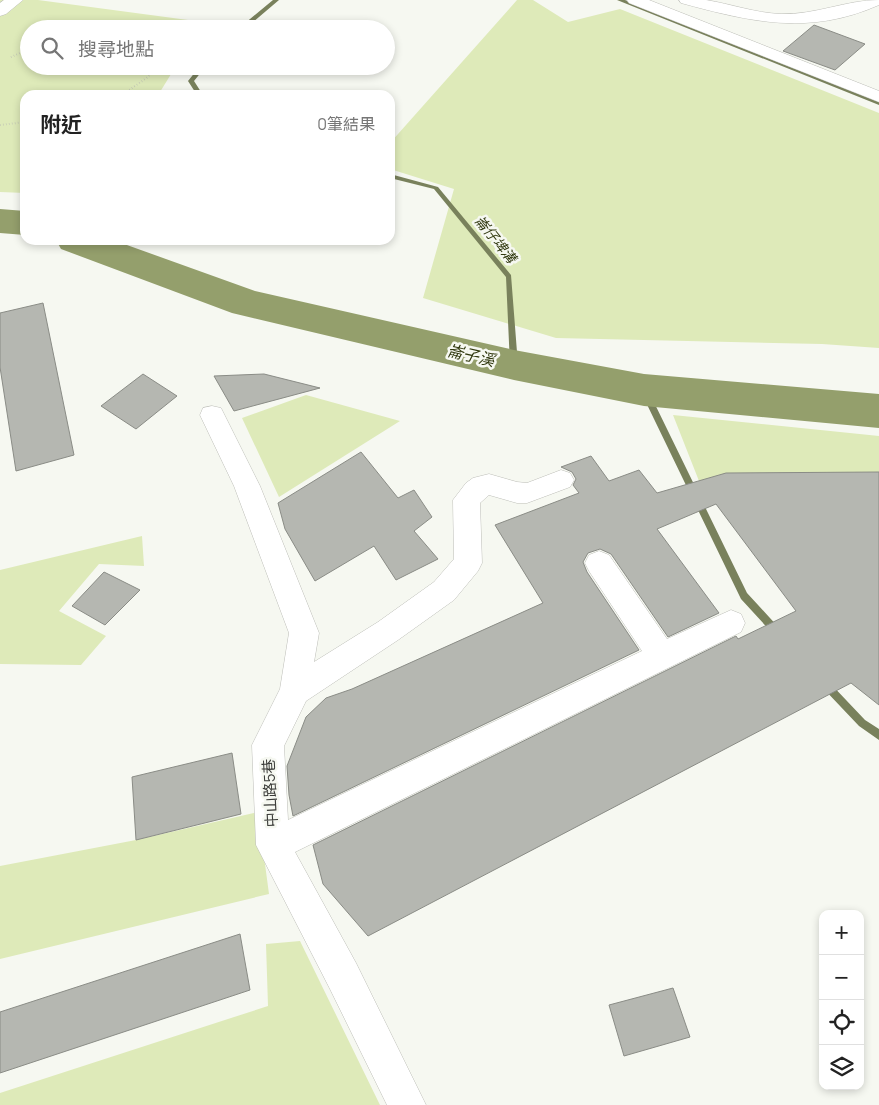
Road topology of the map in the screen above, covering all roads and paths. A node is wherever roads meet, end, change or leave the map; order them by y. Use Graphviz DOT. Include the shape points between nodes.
graph roads {
  1 [pos="15,0"];
  2 [pos="635,0"];
  3 [pos="687,0"];
  4 [pos="876,0"];
  5 [pos="0,11"];
  6 [pos="20,52"];
  7 [pos="11,56"];
  8 [pos="149,75"];
  9 [pos="129,90"];
  10 [pos="879,97"];
  11 [pos="20,123"];
  12 [pos="0,125"];
  13 [pos="212,416"];
  14 [pos="560,480"];
  15 [pos="599,563"];
  16 [pos="731,623"];
  17 [pos="662,656"];
  18 [pos="295,691"];
  19 [pos="273,845"];
  20 [pos="407,1105"];
  1 -- 5 [label="street"];
  2 -- 10 [label="street"];
  3 -- 4 [label="street" via="744,16 790,21 815,19"];
  6 -- 7 [label="path"];
  8 -- 9 [label="path"];
  11 -- 12 [label="path"];
  13 -- 18 [label="street, 中山路5巷" via="247,486 304,633"];
  14 -- 18 [label="street" via="527,493 486,483 476,488 466,500 468,563 444,591"];
  15 -- 17 [label="street"];
  16 -- 17 [label="street"];
  17 -- 19 [label="street"];
  18 -- 19 [label="street, 中山路5巷" via="268,745"];
  19 -- 20 [label="street, 中山路5巷"];
}
